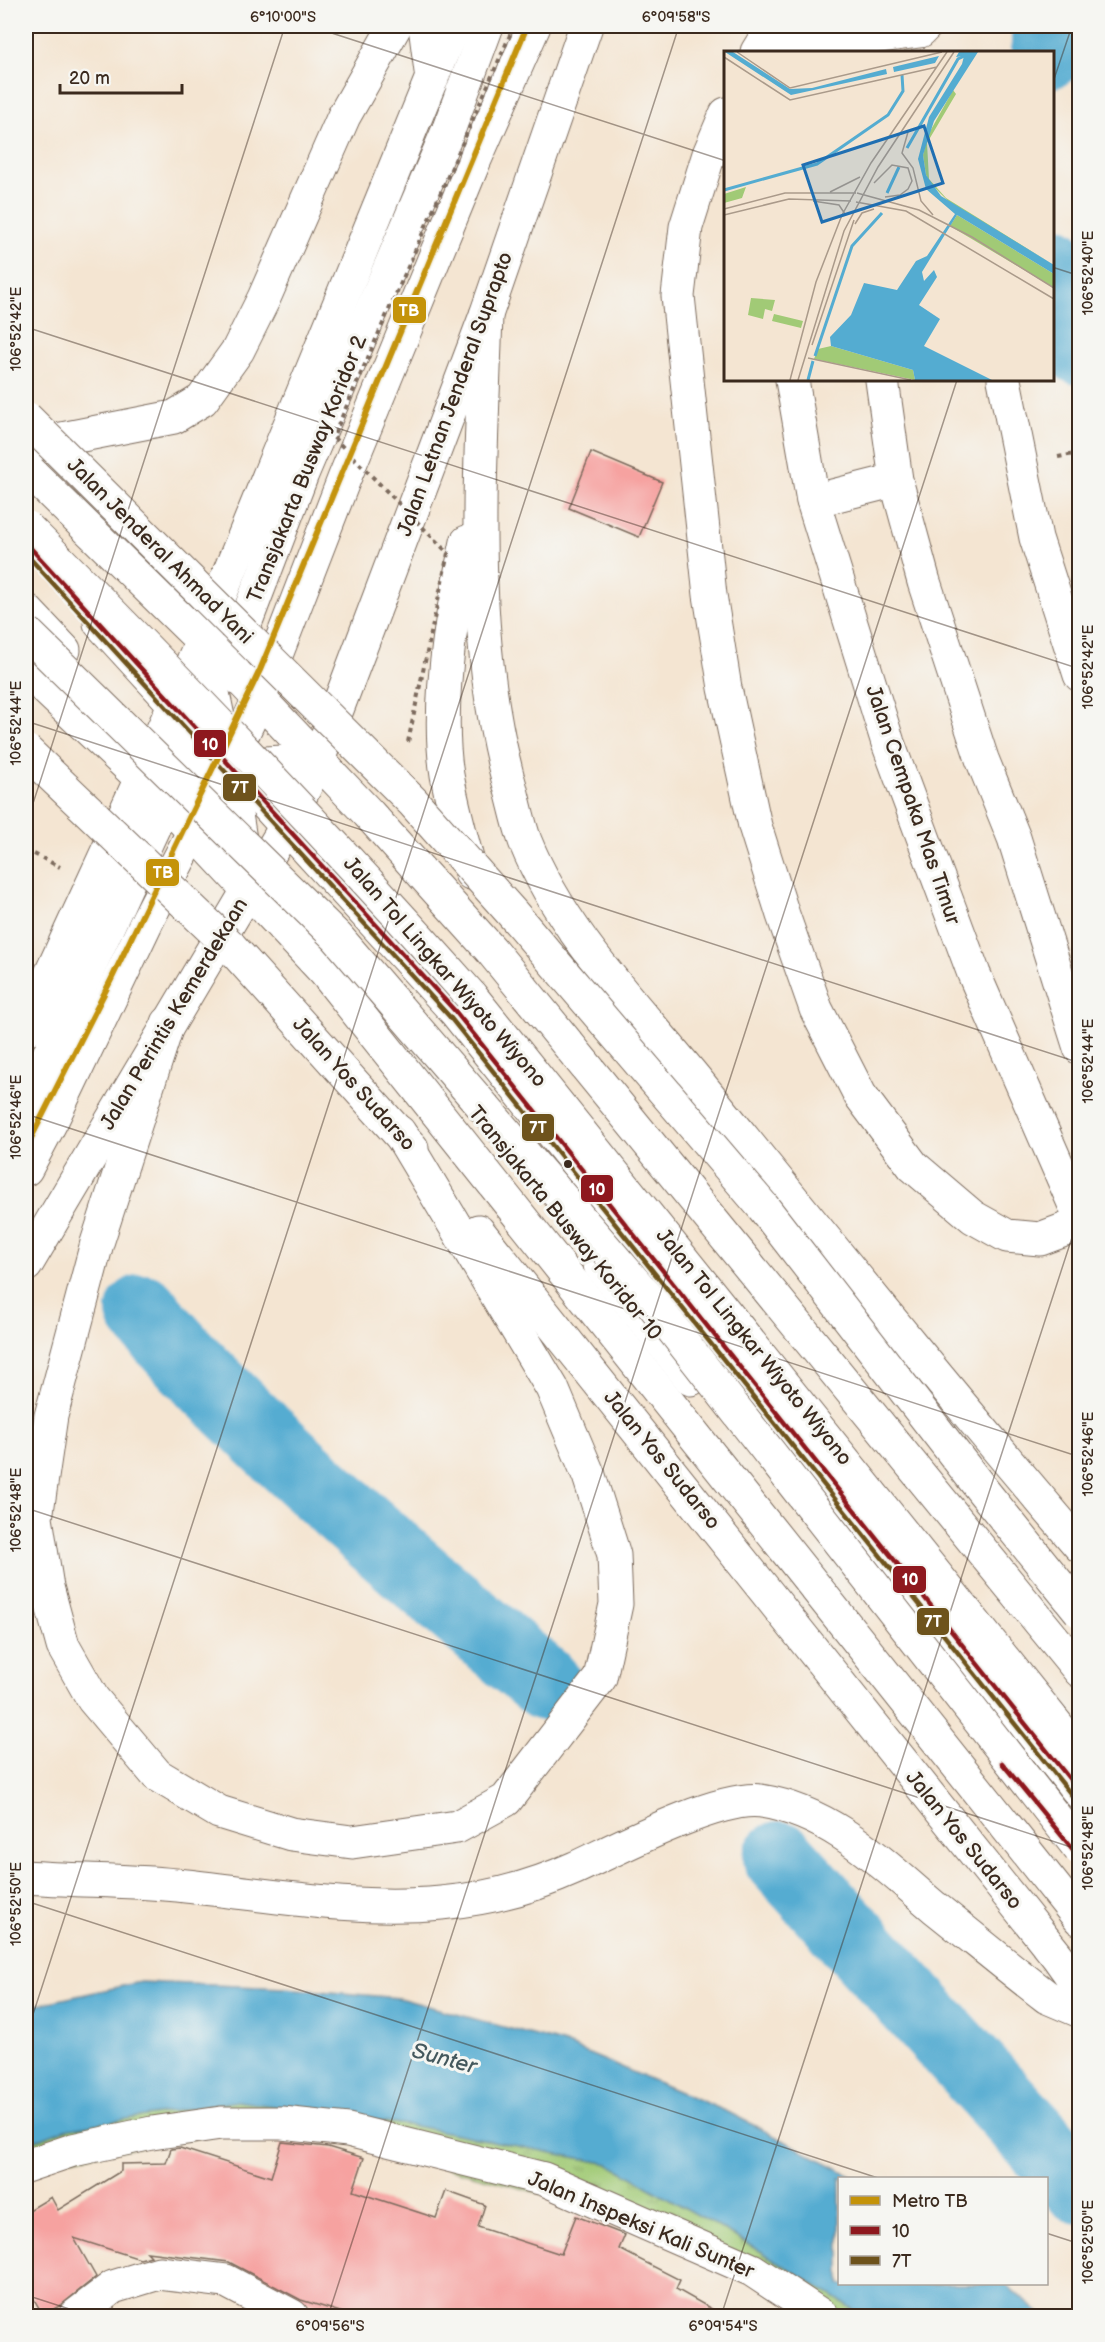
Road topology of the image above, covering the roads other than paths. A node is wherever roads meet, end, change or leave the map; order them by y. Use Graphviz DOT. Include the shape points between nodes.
graph roads {
  1 [pos="395,26"];
  2 [pos="425,26"];
  3 [pos="453,26"];
  4 [pos="488,26"];
  5 [pos="534,26"];
  6 [pos="586,26"];
  7 [pos="924,36"];
  8 [pos="834,40"];
  9 [pos="762,48"];
  10 [pos="432,80"];
  11 [pos="724,119"];
  12 [pos="486,315"];
  13 [pos="792,381"];
  14 [pos="882,381"];
  15 [pos="1004,381"];
  16 [pos="26,418"];
  17 [pos="26,446"];
  18 [pos="26,468"];
  19 [pos="481,476"];
  20 [pos="896,480"];
  21 [pos="813,501"];
  22 [pos="26,527"];
  23 [pos="26,543"];
  24 [pos="26,610"];
  25 [pos="26,632"];
  26 [pos="202,640"];
  27 [pos="229,667"];
  28 [pos="26,670"];
  29 [pos="1080,675"];
  30 [pos="214,698"];
  31 [pos="259,699"];
  32 [pos="175,705"];
  33 [pos="196,732"];
  34 [pos="157,746"];
  35 [pos="26,751"];
  36 [pos="318,760"];
  37 [pos="228,765"];
  38 [pos="141,777"];
  39 [pos="171,786"];
  40 [pos="199,817"];
  41 [pos="285,828"];
  42 [pos="240,840"];
  43 [pos="255,878"];
  44 [pos="491,950"];
  45 [pos="168,1023"];
  46 [pos="26,1029"];
  47 [pos="1080,1048"];
  48 [pos="26,1104"];
  49 [pos="399,1132"];
  50 [pos="26,1169"];
  51 [pos="1080,1217"];
  52 [pos="1080,1224"];
  53 [pos="26,1266"];
  54 [pos="1080,1546"];
  55 [pos="1080,1611"];
  56 [pos="1080,1671"];
  57 [pos="1080,1754"];
  58 [pos="1080,1793"];
  59 [pos="1080,1849"];
  60 [pos="1080,1859"];
  61 [pos="26,1877"];
  62 [pos="1080,1919"];
  63 [pos="1080,1988"];
  64 [pos="1080,2011"];
  65 [pos="26,2166"];
  66 [pos="75,2316"];
  67 [pos="292,2316"];
  68 [pos="822,2316"];
  1 -- 17 [label="main road" via="344,116 238,350 202,400 174,417"];
  2 -- 10 [label="main road"];
  3 -- 10 [label="main road"];
  4 -- 27 [label="main road, Transjakarta Busway Koridor 2" via="448,131 302,474"];
  5 -- 31 [label="main road, Transjakarta Busway Koridor 2" via="353,457"];
  6 -- 12 [label="main road, Jalan Letnan Jenderal Suprapto"];
  7 -- 8 [label="main road"];
  8 -- 9 [label="main road"];
  10 -- 26 [label="main road"];
  11 -- 52 [label="main road" via="686,227 678,296 725,688 755,826 776,893 816,1010 860,1095 913,1166 973,1217 1007,1236 1040,1239"];
  12 -- 19 [label="main road"];
  12 -- 36 [label="main road, Jalan Letnan Jenderal Suprapto"];
  13 -- 21 [label="main road, Jalan Cempaka Mas Timur"];
  14 -- 20 [label="main road"];
  15 -- 29 [label="main road" via="1036,538"];
  16 -- 55 [label="main road, Jalan Jenderal Ahmad Yani, bridge" via="413,802 504,905 763,1207"];
  18 -- 26 [label="main road, Jalan Jenderal Ahmad Yani"];
  19 -- 44 [label="main road" via="452,620 445,724 447,773"];
  19 -- 54 [label="main road" via="481,579 492,714 525,840 550,892 608,974 951,1396"];
  20 -- 21 [label="main road"];
  20 -- 47 [label="main road" via="924,582 982,759 1014,838"];
  21 -- 51 [label="main road, Jalan Cempaka Mas Timur" via="888,743 974,974"];
  22 -- 57 [label="main road, Jalan Tol Lingkar Wiyoto Wiyono, bridge" via="361,871 470,995"];
  23 -- 32 [label="main road"];
  24 -- 34 [label="main road"];
  25 -- 59 [label="main road, bridge" via="345,946 649,1299"];
  26 -- 27 [label="main road, Jalan Jenderal Ahmad Yani"];
  26 -- 30 [label="main road"];
  26 -- 32 [label="main road"];
  27 -- 30 [label="main road, Transjakarta Busway Koridor 2"];
  27 -- 31 [label="main road, Jalan Jenderal Ahmad Yani"];
  28 -- 38 [label="main road"];
  30 -- 33 [label="main road, Transjakarta Busway Koridor 2"];
  30 -- 37 [label="main road"];
  31 -- 36 [label="main road, Jalan Jenderal Ahmad Yani"];
  31 -- 37 [label="main road, Transjakarta Busway Koridor 2"];
  32 -- 33 [label="main road"];
  32 -- 34 [label="main road"];
  33 -- 37 [label="main road"];
  33 -- 39 [label="main road, Transjakarta Busway Koridor 2"];
  34 -- 38 [label="main road"];
  34 -- 39 [label="main road"];
  35 -- 49 [label="main road, Jalan Yos Sudarso, bridge" via="229,945"];
  36 -- 37 [label="main road"];
  36 -- 41 [label="main road, Jalan Perintis Kemerdekaan"];
  36 -- 44 [label="main road"];
  37 -- 39 [label="main road"];
  37 -- 40 [label="main road, Transjakarta Busway Koridor 2"];
  37 -- 41 [label="main road"];
  37 -- 42 [label="main road"];
  38 -- 39 [label="main road"];
  38 -- 46 [label="main road"];
  39 -- 40 [label="main road"];
  39 -- 48 [label="main road, Transjakarta Busway Koridor 2"];
  40 -- 42 [label="main road"];
  40 -- 43 [label="main road"];
  40 -- 50 [label="main road, Transjakarta Busway Koridor 2"];
  41 -- 43 [label="main road, Jalan Perintis Kemerdekaan"];
  41 -- 58 [label="main road" via="455,1011"];
  42 -- 43 [label="main road"];
  43 -- 45 [label="main road, Jalan Perintis Kemerdekaan"];
  43 -- 60 [label="main road, Transjakarta Busway Koridor 10" via="311,929 491,1129"];
  43 -- 62 [label="main road, Jalan Yos Sudarso" via="325,972"];
  44 -- 56 [label="main road"];
  45 -- 49 [label="main road" via="97,1243 51,1416 36,1518 47,1587 63,1646 93,1699 157,1774 219,1812 291,1834 352,1842 457,1827 506,1800 600,1678 616,1604 614,1555 589,1476 552,1388"];
  45 -- 53 [label="main road, Jalan Perintis Kemerdekaan"];
  49 -- 63 [label="main road, Jalan Yos Sudarso"];
  61 -- 64 [label="main road" via="183,1886 309,1902 441,1903 528,1885 728,1803 759,1801 804,1812 845,1834 1047,1997"];
  65 -- 68 [label="main road, Jalan Inspeksi Kali Sunter" via="152,2133 221,2123 282,2123 348,2130 544,2179 752,2270"];
  66 -- 67 [label="main road" via="113,2287 159,2272 226,2281"];
}
